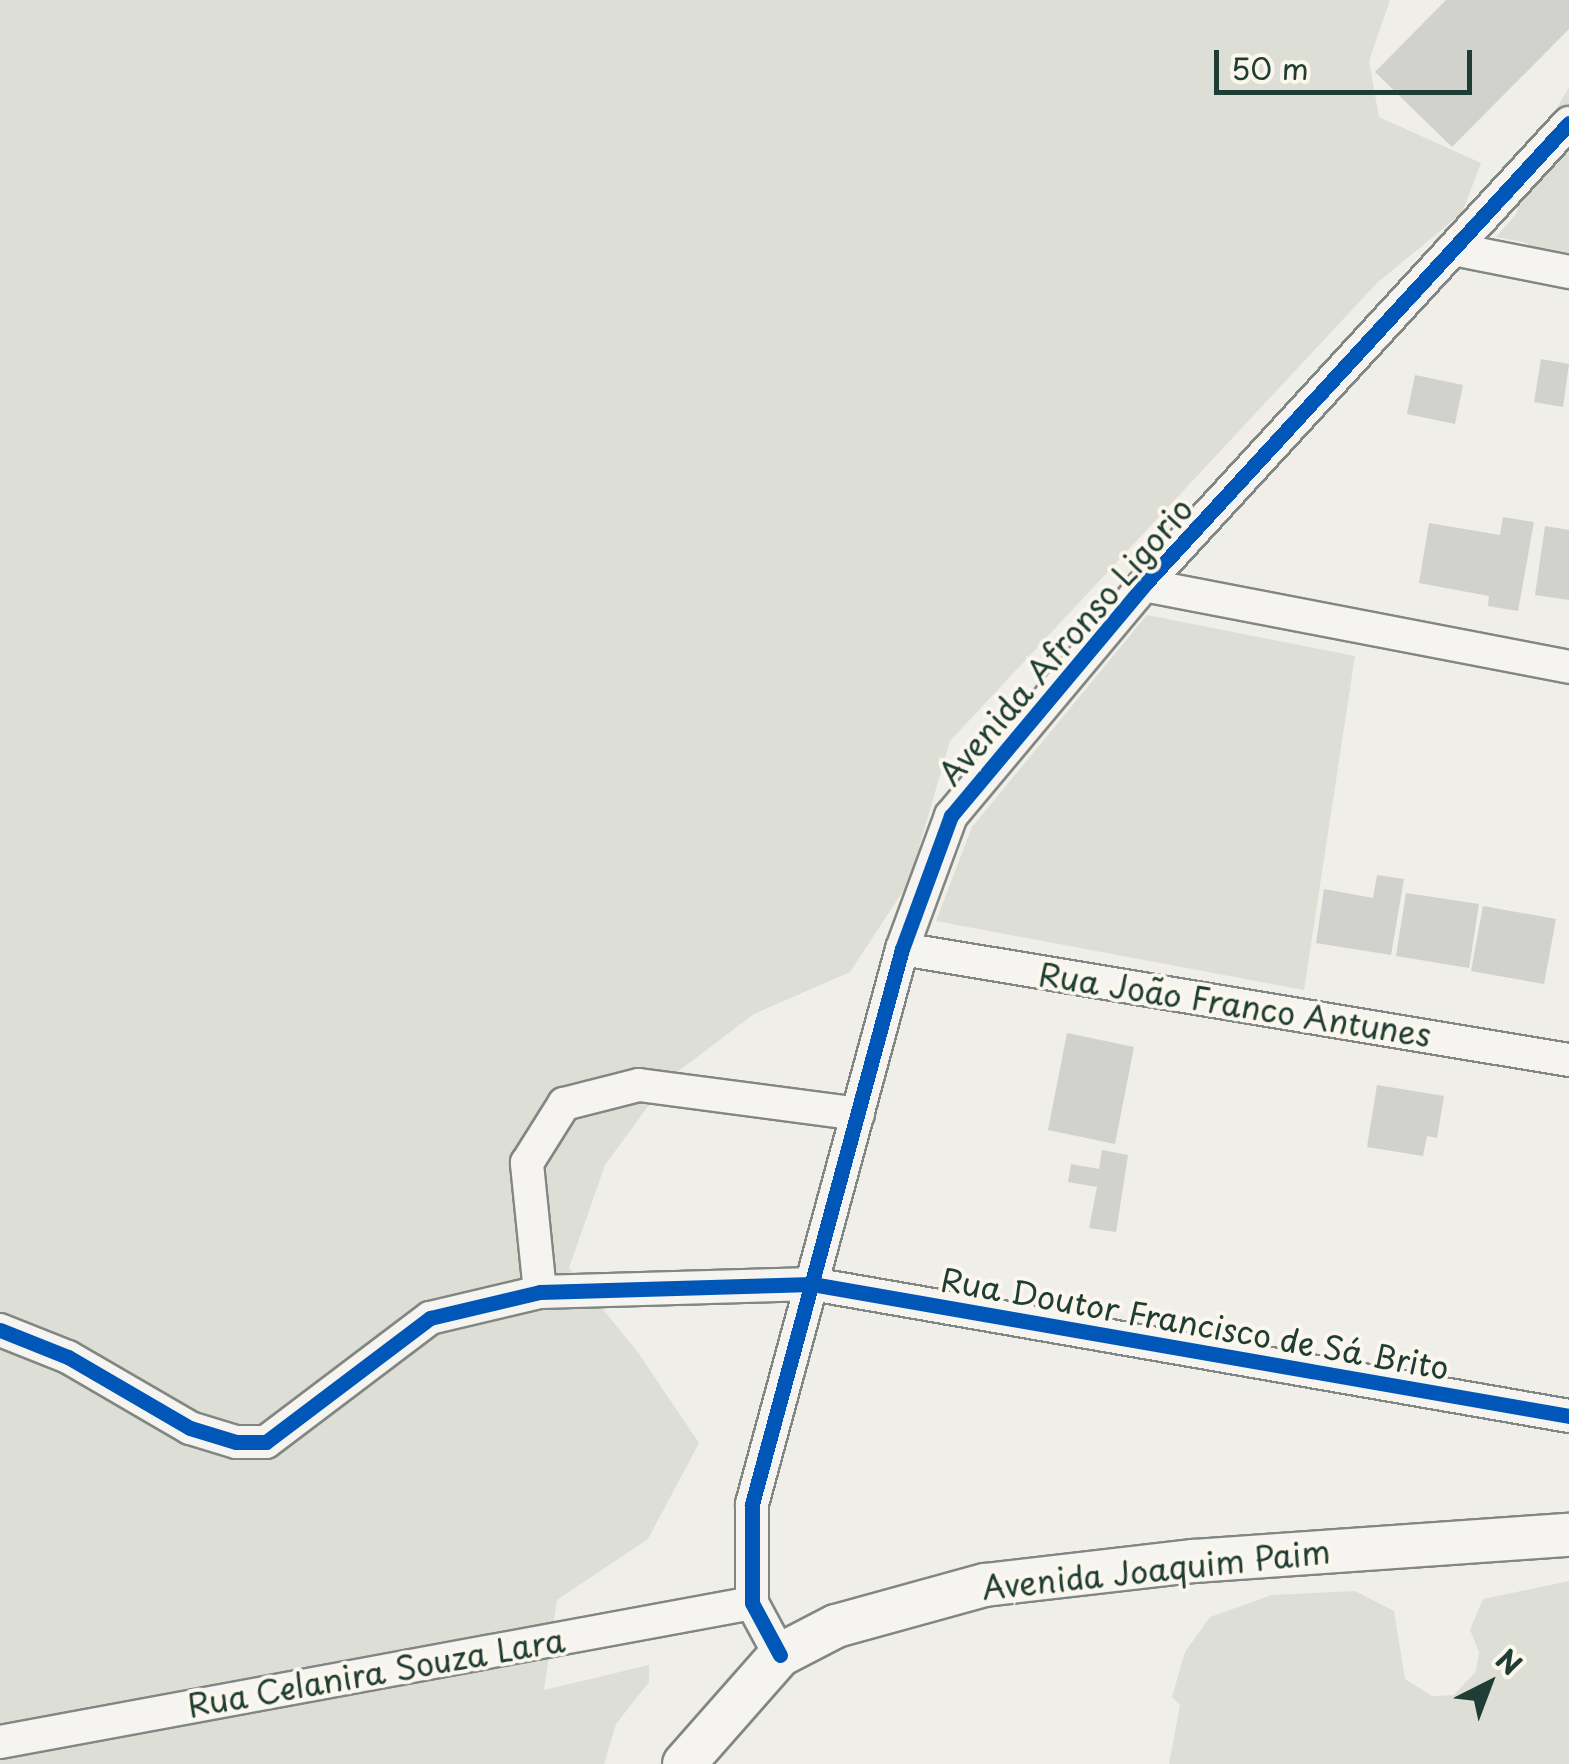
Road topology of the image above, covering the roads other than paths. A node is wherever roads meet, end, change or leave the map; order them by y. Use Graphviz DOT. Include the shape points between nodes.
graph roads {
  1 [pos="1569,123"];
  2 [pos="1453,249"];
  3 [pos="1569,272"];
  4 [pos="1144,586"];
  5 [pos="1569,667"];
  6 [pos="902,949"];
  7 [pos="1569,1060"];
  8 [pos="858,1114"];
  9 [pos="812,1284"];
  10 [pos="540,1292"];
  11 [pos="0,1330"];
  12 [pos="1569,1416"];
  13 [pos="1569,1535"];
  14 [pos="752,1603"];
  15 [pos="780,1655"];
  16 [pos="0,1742"];
  17 [pos="684,1764"];
  1 -- 2 [label="street, Avenida Afronso Ligorio"];
  2 -- 3 [label="street"];
  2 -- 4 [label="street, Avenida Afronso Ligorio"];
  4 -- 5 [label="street"];
  4 -- 6 [label="street, Avenida Afronso Ligorio" via="951,816"];
  6 -- 7 [label="street, Rua João Franco Antunes"];
  6 -- 8 [label="street, Avenida Afronso Ligorio"];
  8 -- 9 [label="street, Avenida Afronso Ligorio"];
  8 -- 10 [label="street" via="639,1085 564,1104 527,1163"];
  9 -- 10 [label="street, Rua Doutor Francisco de Sá Brito"];
  9 -- 12 [label="street, Rua Doutor Francisco de Sá Brito"];
  9 -- 14 [label="street, Avenida Afronso Ligorio" via="752,1504"];
  10 -- 11 [label="street, Rua Doutor Francisco de Sá Brito" via="430,1318 266,1442 236,1442 190,1428 68,1356"];
  13 -- 15 [label="street, Avenida Joaquim Paim" via="985,1584 836,1626"];
  14 -- 15 [label="street, Avenida Afronso Ligorio"];
  14 -- 16 [label="street, Rua Celanira Souza Lara"];
  15 -- 17 [label="street, Avenida Joaquim Paim"];
}
